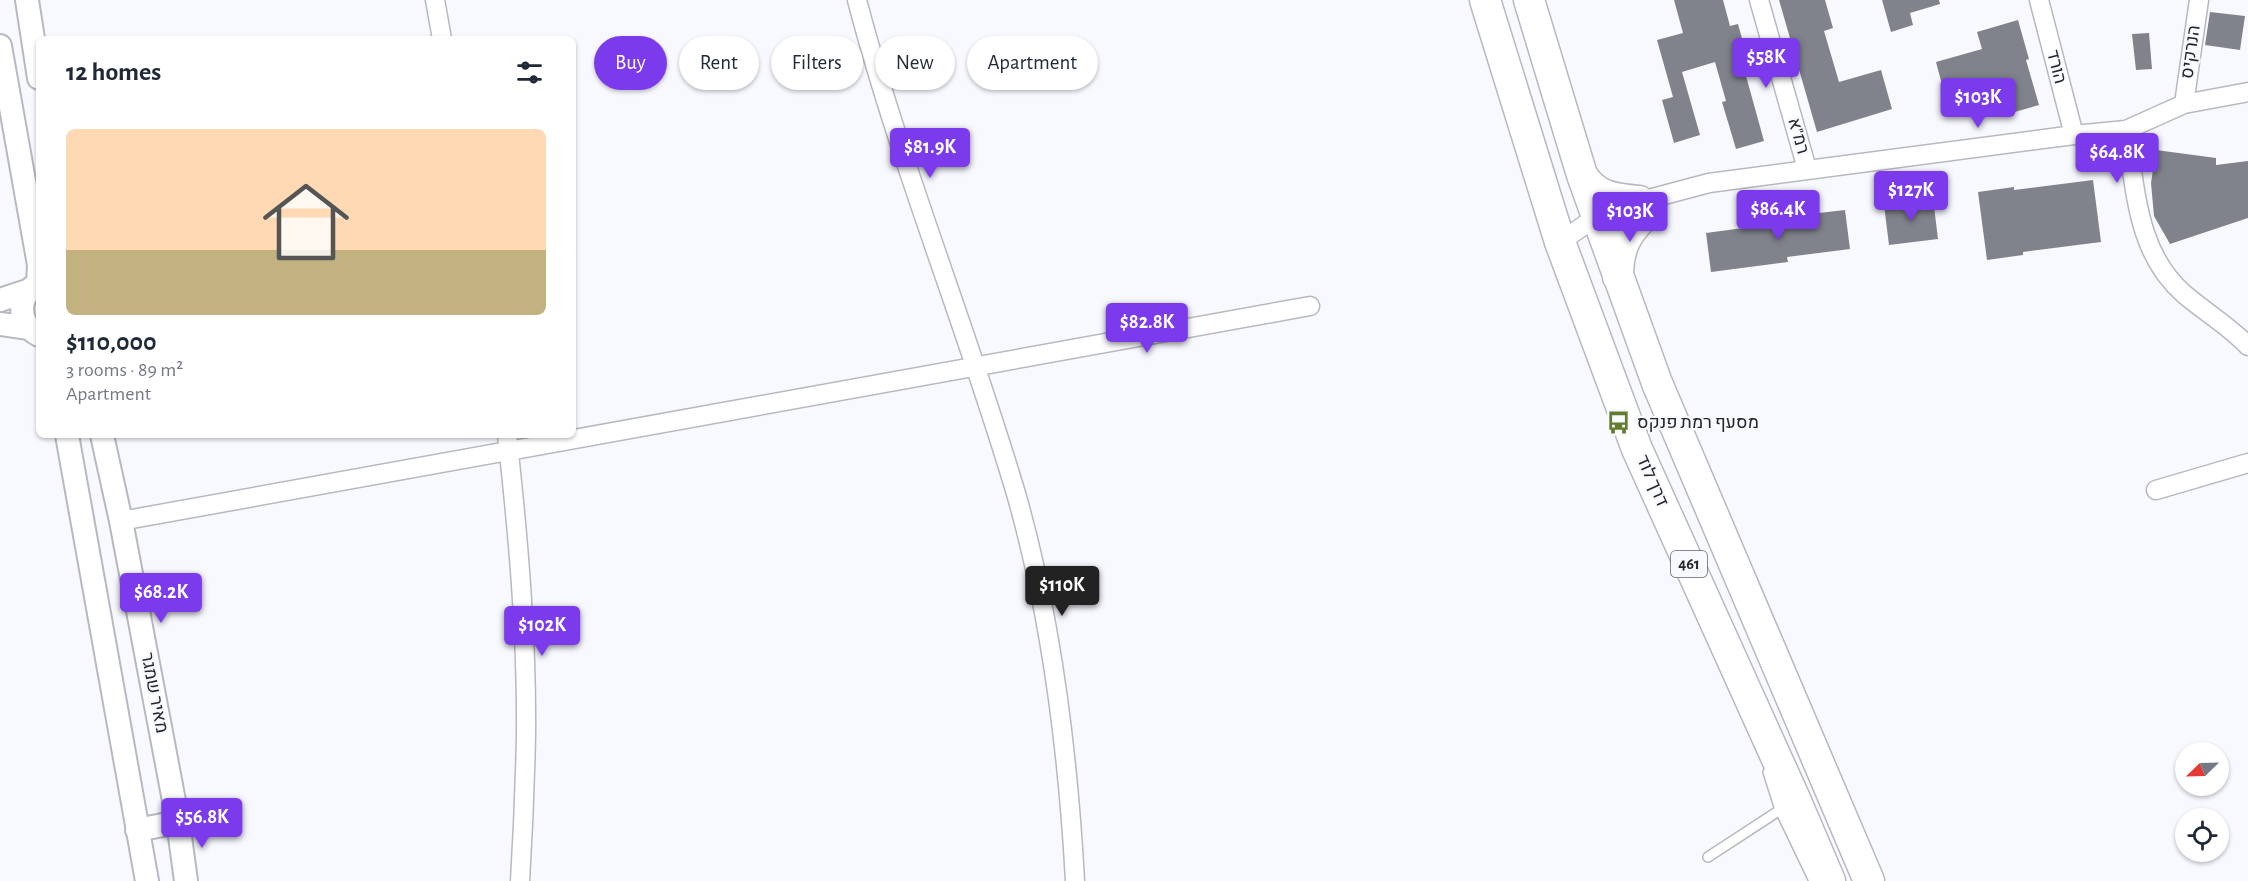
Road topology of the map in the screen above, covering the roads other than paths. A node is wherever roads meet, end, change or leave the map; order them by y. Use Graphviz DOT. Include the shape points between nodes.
graph roads {
  1 [pos="27,0"];
  2 [pos="435,0"];
  3 [pos="857,0"];
  4 [pos="1485,0"];
  5 [pos="1529,0"];
  6 [pos="1759,0"];
  7 [pos="2038,0"];
  8 [pos="2199,0"];
  9 [pos="441,36"];
  10 [pos="0,46"];
  11 [pos="36,58"];
  12 [pos="2248,92"];
  13 [pos="2184,104"];
  14 [pos="2126,130"];
  15 [pos="2074,135"];
  16 [pos="1807,169"];
  17 [pos="1582,175"];
  18 [pos="1641,209"];
  19 [pos="1599,226"];
  20 [pos="1560,242"];
  21 [pos="36,248"];
  22 [pos="1618,278"];
  23 [pos="35,286"];
  24 [pos="0,300"];
  25 [pos="1310,306"];
  26 [pos="0,324"];
  27 [pos="34,331"];
  28 [pos="2248,346"];
  29 [pos="977,367"];
  30 [pos="576,432"];
  31 [pos="69,438"];
  32 [pos="103,438"];
  33 [pos="539,438"];
  34 [pos="508,443"];
  35 [pos="2248,463"];
  36 [pos="2156,490"];
  37 [pos="121,521"];
  38 [pos="1748,694"];
  39 [pos="1758,743"];
  40 [pos="1766,765"];
  41 [pos="1780,810"];
  42 [pos="178,822"];
  43 [pos="137,830"];
  44 [pos="1708,857"];
  45 [pos="147,881"];
  46 [pos="186,881"];
  47 [pos="520,881"];
  48 [pos="1075,881"];
  49 [pos="1814,881"];
  50 [pos="1830,881"];
  51 [pos="1869,881"];
  1 -- 11 [label="street"];
  2 -- 9 [label="street"];
  3 -- 29 [label="street" via="927,230"];
  4 -- 20 [label="main road, דרך לוד / 461"];
  5 -- 17 [label="main road, 461"];
  6 -- 16 [label="street, רמ\"א"];
  7 -- 15 [label="street, הורד"];
  8 -- 13 [label="street, הנרקיס"];
  10 -- 21 [label="street"];
  12 -- 13 [label="street"];
  13 -- 14 [label="street"];
  14 -- 15 [label="street"];
  14 -- 28 [label="street" via="2143,232 2152,254 2184,294"];
  15 -- 16 [label="street"];
  16 -- 18 [label="street" via="1709,183"];
  17 -- 18 [label="main road" via="1601,195"];
  17 -- 19 [label="main road, 461"];
  18 -- 19 [label="street"];
  18 -- 22 [label="main road" via="1621,245"];
  19 -- 20 [label="street"];
  19 -- 22 [label="main road, 461"];
  20 -- 38 [label="main road, דרך לוד / 461" via="1637,449"];
  22 -- 51 [label="main road, 461" via="1657,383"];
  23 -- 24 [label="street"];
  23 -- 27 [label="street" via="21,310"];
  25 -- 29 [label="street"];
  26 -- 27 [label="street"];
  29 -- 30 [label="street"];
  29 -- 48 [label="street" via="1017,499 1045,621 1065,748"];
  31 -- 43 [label="street"];
  32 -- 37 [label="street, מאיר שמגר"];
  33 -- 34 [label="street"];
  34 -- 37 [label="street"];
  34 -- 47 [label="street" via="525,670"];
  35 -- 36 [label="street"];
  37 -- 42 [label="street, מאיר שמגר"];
  38 -- 39 [label="lane"];
  38 -- 50 [label="main road, דרך לוד / 461"];
  40 -- 41 [label="lane"];
  41 -- 44 [label="lane"];
  41 -- 49 [label="lane"];
  42 -- 43 [label="street"];
  42 -- 46 [label="street, מאיר שמגר"];
  43 -- 45 [label="street"];
}
